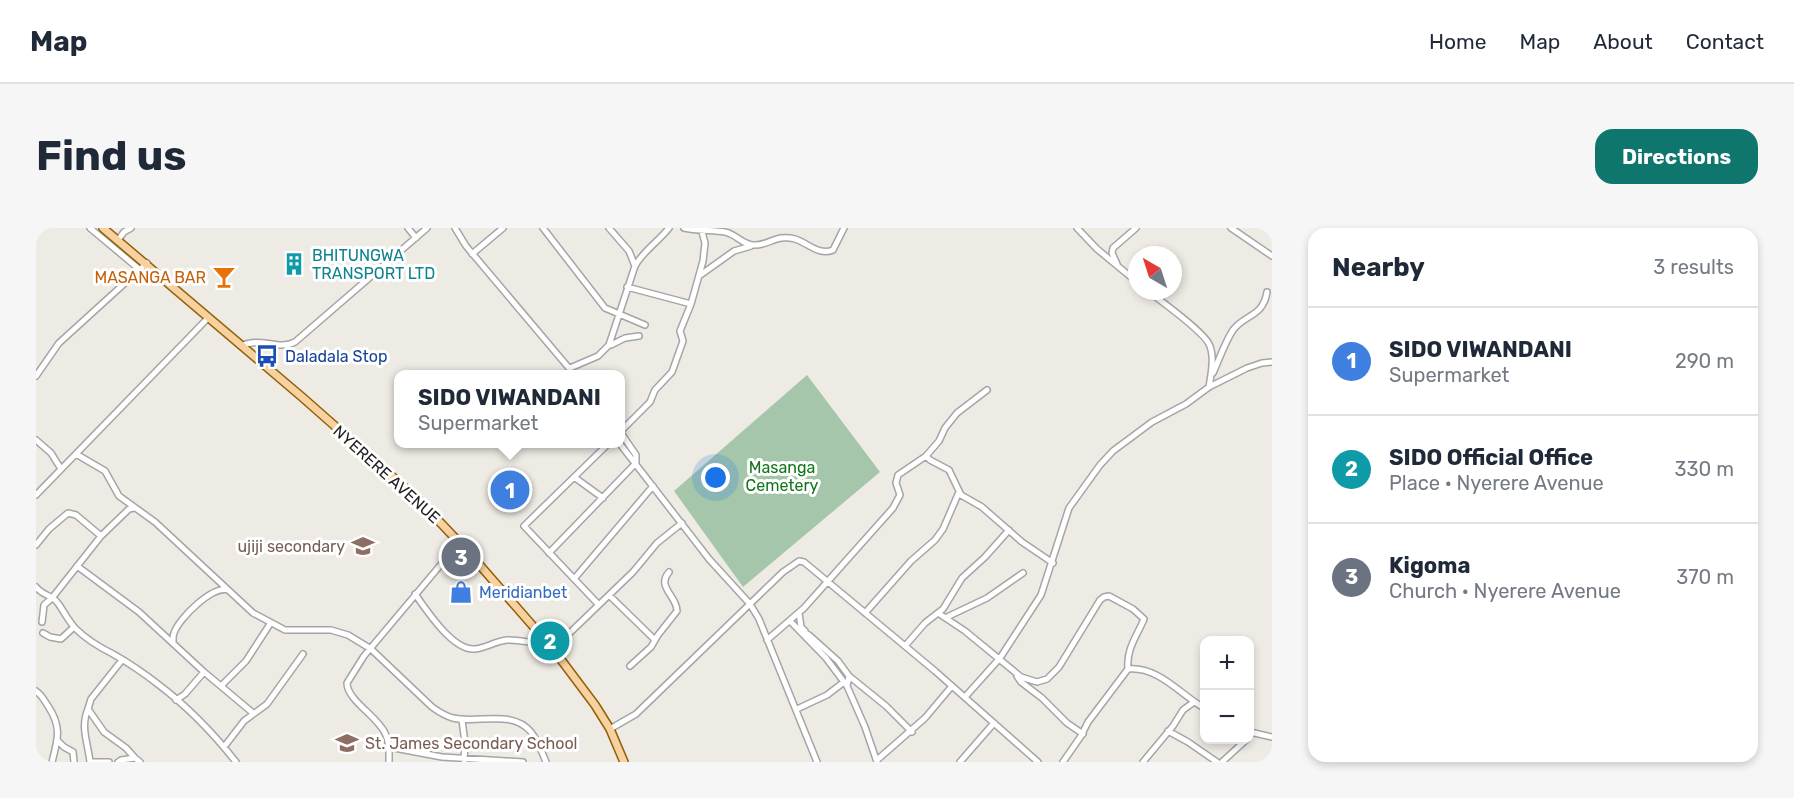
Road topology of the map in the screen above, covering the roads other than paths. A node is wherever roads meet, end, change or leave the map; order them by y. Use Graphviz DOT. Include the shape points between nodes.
graph roads {
  1 [pos="90,228"];
  2 [pos="103,228"];
  3 [pos="131,228"];
  4 [pos="408,228"];
  5 [pos="427,228"];
  6 [pos="455,228"];
  7 [pos="503,228"];
  8 [pos="543,228"];
  9 [pos="669,228"];
  10 [pos="684,228"];
  11 [pos="701,228"];
  12 [pos="844,228"];
  13 [pos="1077,228"];
  14 [pos="1136,228"];
  15 [pos="1231,228"];
  16 [pos="611,229"];
  17 [pos="713,231"];
  18 [pos="416,238"];
  19 [pos="705,239"];
  20 [pos="118,240"];
  21 [pos="751,246"];
  22 [pos="472,254"];
  23 [pos="1272,256"];
  24 [pos="147,263"];
  25 [pos="1118,265"];
  26 [pos="635,266"];
  27 [pos="139,269"];
  28 [pos="1128,274"];
  29 [pos="697,277"];
  30 [pos="627,287"];
  31 [pos="1267,292"];
  32 [pos="1159,300"];
  33 [pos="691,304"];
  34 [pos="620,314"];
  35 [pos="208,318"];
  36 [pos="645,325"];
  37 [pos="639,336"];
  38 [pos="609,345"];
  39 [pos="241,346"];
  40 [pos="1272,362"];
  41 [pos="570,368"];
  42 [pos="36,376"];
  43 [pos="1211,378"];
  44 [pos="1209,387"];
  45 [pos="987,390"];
  46 [pos="625,428"];
  47 [pos="625,438"];
  48 [pos="36,440"];
  49 [pos="604,448"];
  50 [pos="623,448"];
  51 [pos="76,454"];
  52 [pos="926,456"];
  53 [pos="636,463"];
  54 [pos="62,469"];
  55 [pos="574,477"];
  56 [pos="653,486"];
  57 [pos="959,492"];
  58 [pos="36,495"];
  59 [pos="603,498"];
  60 [pos="134,508"];
  61 [pos="682,523"];
  62 [pos="1009,530"];
  63 [pos="101,536"];
  64 [pos="459,543"];
  65 [pos="36,545"];
  66 [pos="549,553"];
  67 [pos="1053,563"];
  68 [pos="77,566"];
  69 [pos="669,572"];
  70 [pos="1023,573"];
  71 [pos="574,579"];
  72 [pos="829,582"];
  73 [pos="36,587"];
  74 [pos="231,591"];
  75 [pos="416,594"];
  76 [pos="609,595"];
  77 [pos="52,598"];
  78 [pos="598,604"];
  79 [pos="750,604"];
  80 [pos="799,613"];
  81 [pos="865,613"];
  82 [pos="938,613"];
  83 [pos="947,617"];
  84 [pos="790,621"];
  85 [pos="42,622"];
  86 [pos="270,624"];
  87 [pos="74,627"];
  88 [pos="800,630"];
  89 [pos="43,633"];
  90 [pos="806,633"];
  91 [pos="767,639"];
  92 [pos="654,640"];
  93 [pos="173,642"];
  94 [pos="551,646"];
  95 [pos="905,646"];
  96 [pos="371,649"];
  97 [pos="303,654"];
  98 [pos="1000,658"];
  99 [pos="122,660"];
  100 [pos="630,666"];
  101 [pos="1128,669"];
  102 [pos="204,672"];
  103 [pos="1014,672"];
  104 [pos="849,676"];
  105 [pos="1043,681"];
  106 [pos="846,684"];
  107 [pos="221,686"];
  108 [pos="952,686"];
  109 [pos="36,691"];
  110 [pos="185,694"];
  111 [pos="1184,695"];
  112 [pos="1040,696"];
  113 [pos="965,697"];
  114 [pos="176,700"];
  115 [pos="1194,702"];
  116 [pos="184,706"];
  117 [pos="1200,706"];
  118 [pos="1184,708"];
  119 [pos="88,709"];
  120 [pos="797,709"];
  121 [pos="253,713"];
  122 [pos="462,720"];
  123 [pos="994,723"];
  124 [pos="610,729"];
  125 [pos="1168,731"];
  126 [pos="912,732"];
  127 [pos="1083,734"];
  128 [pos="1254,734"];
  129 [pos="1272,737"];
  130 [pos="57,740"];
  131 [pos="1242,744"];
  132 [pos="224,747"];
  133 [pos="389,747"];
  134 [pos="137,760"];
  135 [pos="464,760"];
  136 [pos="877,761"];
  137 [pos="52,762"];
  138 [pos="74,762"];
  139 [pos="90,762"];
  140 [pos="109,762"];
  141 [pos="118,762"];
  142 [pos="236,762"];
  143 [pos="389,762"];
  144 [pos="523,762"];
  145 [pos="546,762"];
  146 [pos="624,762"];
  147 [pos="817,762"];
  148 [pos="960,762"];
  149 [pos="1038,762"];
  150 [pos="1063,762"];
  151 [pos="1143,762"];
  152 [pos="1217,762"];
  153 [pos="1222,762"];
  1 -- 27 [label="street"];
  2 -- 20 [label="main road, NYERERE AVENUE"];
  3 -- 20 [label="street"];
  4 -- 18 [label="street"];
  5 -- 18 [label="street"];
  6 -- 22 [label="street"];
  7 -- 22 [label="street"];
  8 -- 34 [label="street" via="604,308"];
  9 -- 26 [label="street"];
  10 -- 11 [label="street"];
  11 -- 17 [label="street"];
  11 -- 19 [label="street"];
  12 -- 21 [label="street" via="831,252 785,238"];
  13 -- 25 [label="street"];
  14 -- 25 [label="street" via="1113,249"];
  15 -- 23 [label="street"];
  16 -- 26 [label="street" via="629,251"];
  17 -- 19 [label="street"];
  17 -- 21 [label="street" via="728,233"];
  18 -- 39 [label="street" via="295,342 286,345 258,341"];
  19 -- 29 [label="street"];
  20 -- 24 [label="main road, NYERERE AVENUE"];
  21 -- 29 [label="street" via="728,254"];
  22 -- 41 [label="street"];
  24 -- 27 [label="street"];
  24 -- 35 [label="main road, NYERERE AVENUE"];
  25 -- 28 [label="street"];
  26 -- 30 [label="street"];
  27 -- 42 [label="street" via="59,343"];
  29 -- 33 [label="street"];
  30 -- 33 [label="street"];
  30 -- 34 [label="street"];
  31 -- 43 [label="street" via="1261,309 1233,331"];
  32 -- 43 [label="street" via="1209,344"];
  33 -- 46 [label="street" via="680,331 682,341 672,372"];
  34 -- 36 [label="street"];
  34 -- 38 [label="street"];
  35 -- 39 [label="main road, NYERERE AVENUE"];
  35 -- 51 [label="street"];
  37 -- 38 [label="street"];
  38 -- 41 [label="street" via="598,356"];
  39 -- 64 [label="main road, NYERERE AVENUE" via="403,485"];
  40 -- 44 [label="street" via="1247,368"];
  43 -- 44 [label="street"];
  44 -- 67 [label="street" via="1152,423 1100,465 1069,508"];
  45 -- 52 [label="street" via="957,412"];
  47 -- 53 [label="street" via="636,455"];
  48 -- 54 [label="street"];
  49 -- 55 [label="street"];
  50 -- 53 [label="street"];
  51 -- 54 [label="street"];
  51 -- 60 [label="street" via="105,471 116,492"];
  52 -- 57 [label="street" via="949,470"];
  52 -- 72 [label="street" via="898,475 897,503"];
  53 -- 56 [label="street"];
  53 -- 59 [label="street"];
  54 -- 58 [label="street"];
  55 -- 59 [label="street"];
  55 -- 66 [label="street" via="524,526"];
  56 -- 61 [label="street"];
  56 -- 71 [label="street"];
  57 -- 62 [label="street"];
  57 -- 81 [label="street" via="935,540"];
  59 -- 66 [label="street"];
  60 -- 63 [label="street"];
  60 -- 74 [label="street"];
  61 -- 76 [label="street" via="657,543"];
  61 -- 79 [label="street"];
  62 -- 67 [label="street"];
  62 -- 82 [label="street" via="962,578"];
  63 -- 65 [label="street" via="68,513"];
  63 -- 68 [label="street"];
  64 -- 75 [label="street"];
  64 -- 94 [label="main road, NYERERE AVENUE"];
  66 -- 71 [label="street"];
  67 -- 98 [label="street" via="1041,595"];
  68 -- 77 [label="street"];
  68 -- 93 [label="street"];
  69 -- 92 [label="street" via="664,584 678,607"];
  70 -- 83 [label="street" via="987,598"];
  71 -- 78 [label="street"];
  72 -- 79 [label="street" via="799,561"];
  72 -- 80 [label="street"];
  72 -- 81 [label="street"];
  73 -- 77 [label="street"];
  74 -- 86 [label="street"];
  74 -- 93 [label="street" via="219,589 202,599 179,625"];
  75 -- 94 [label="street" via="447,635 465,648 507,640"];
  75 -- 96 [label="street"];
  76 -- 78 [label="street"];
  76 -- 92 [label="street"];
  77 -- 85 [label="street" via="42,608"];
  77 -- 87 [label="street"];
  78 -- 94 [label="street"];
  79 -- 91 [label="street"];
  79 -- 124 [label="street" via="641,709"];
  80 -- 84 [label="street"];
  80 -- 90 [label="street"];
  81 -- 95 [label="street"];
  82 -- 83 [label="street"];
  82 -- 95 [label="street"];
  83 -- 98 [label="street"];
  84 -- 88 [label="street"];
  84 -- 91 [label="street"];
  86 -- 96 [label="street" via="285,630 331,630"];
  86 -- 107 [label="street" via="246,661"];
  87 -- 89 [label="street" via="61,639"];
  87 -- 99 [label="street" via="93,645"];
  88 -- 90 [label="street"];
  88 -- 106 [label="street"];
  90 -- 104 [label="street"];
  91 -- 120 [label="street"];
  92 -- 100 [label="street"];
  93 -- 102 [label="street"];
  94 -- 124 [label="main road, NYERERE AVENUE"];
  95 -- 108 [label="street"];
  96 -- 122 [label="street" via="436,710"];
  96 -- 133 [label="street" via="347,687 379,723"];
  97 -- 121 [label="street" via="264,707"];
  98 -- 103 [label="street"];
  98 -- 113 [label="street"];
  99 -- 114 [label="street"];
  99 -- 119 [label="street" via="91,699"];
  101 -- 105 [label="street" via="1130,648 1143,617 1109,596 1100,600 1059,667"];
  101 -- 111 [label="street" via="1142,669"];
  101 -- 127 [label="street"];
  102 -- 107 [label="street"];
  102 -- 110 [label="street"];
  103 -- 105 [label="street" via="1030,681"];
  103 -- 112 [label="street" via="1020,682"];
  104 -- 106 [label="street"];
  104 -- 126 [label="street"];
  105 -- 112 [label="street"];
  106 -- 120 [label="street"];
  106 -- 136 [label="street"];
  107 -- 121 [label="street"];
  108 -- 113 [label="street"];
  108 -- 126 [label="street"];
  109 -- 130 [label="street" via="56,719"];
  110 -- 114 [label="street"];
  110 -- 116 [label="street"];
  111 -- 115 [label="street"];
  111 -- 118 [label="street"];
  112 -- 127 [label="street"];
  113 -- 123 [label="street"];
  114 -- 116 [label="street"];
  115 -- 117 [label="street"];
  115 -- 118 [label="street"];
  116 -- 132 [label="street"];
  118 -- 125 [label="street"];
  119 -- 134 [label="street" via="104,732"];
  119 -- 139 [label="street" via="84,730"];
  120 -- 147 [label="street"];
  121 -- 132 [label="street"];
  122 -- 135 [label="street"];
  122 -- 145 [label="street" via="520,723 535,737"];
  123 -- 148 [label="street"];
  123 -- 149 [label="street"];
  124 -- 146 [label="main road, NYERERE AVENUE"];
  125 -- 151 [label="street"];
  125 -- 152 [label="street"];
  126 -- 136 [label="street"];
  127 -- 150 [label="street"];
  128 -- 129 [label="street"];
  130 -- 137 [label="street"];
  130 -- 138 [label="street" via="72,752"];
  131 -- 153 [label="street"];
  132 -- 142 [label="street"];
  133 -- 135 [label="street"];
  133 -- 143 [label="street"];
  134 -- 141 [label="street"];
  135 -- 144 [label="street"];
  139 -- 140 [label="street"];
}
